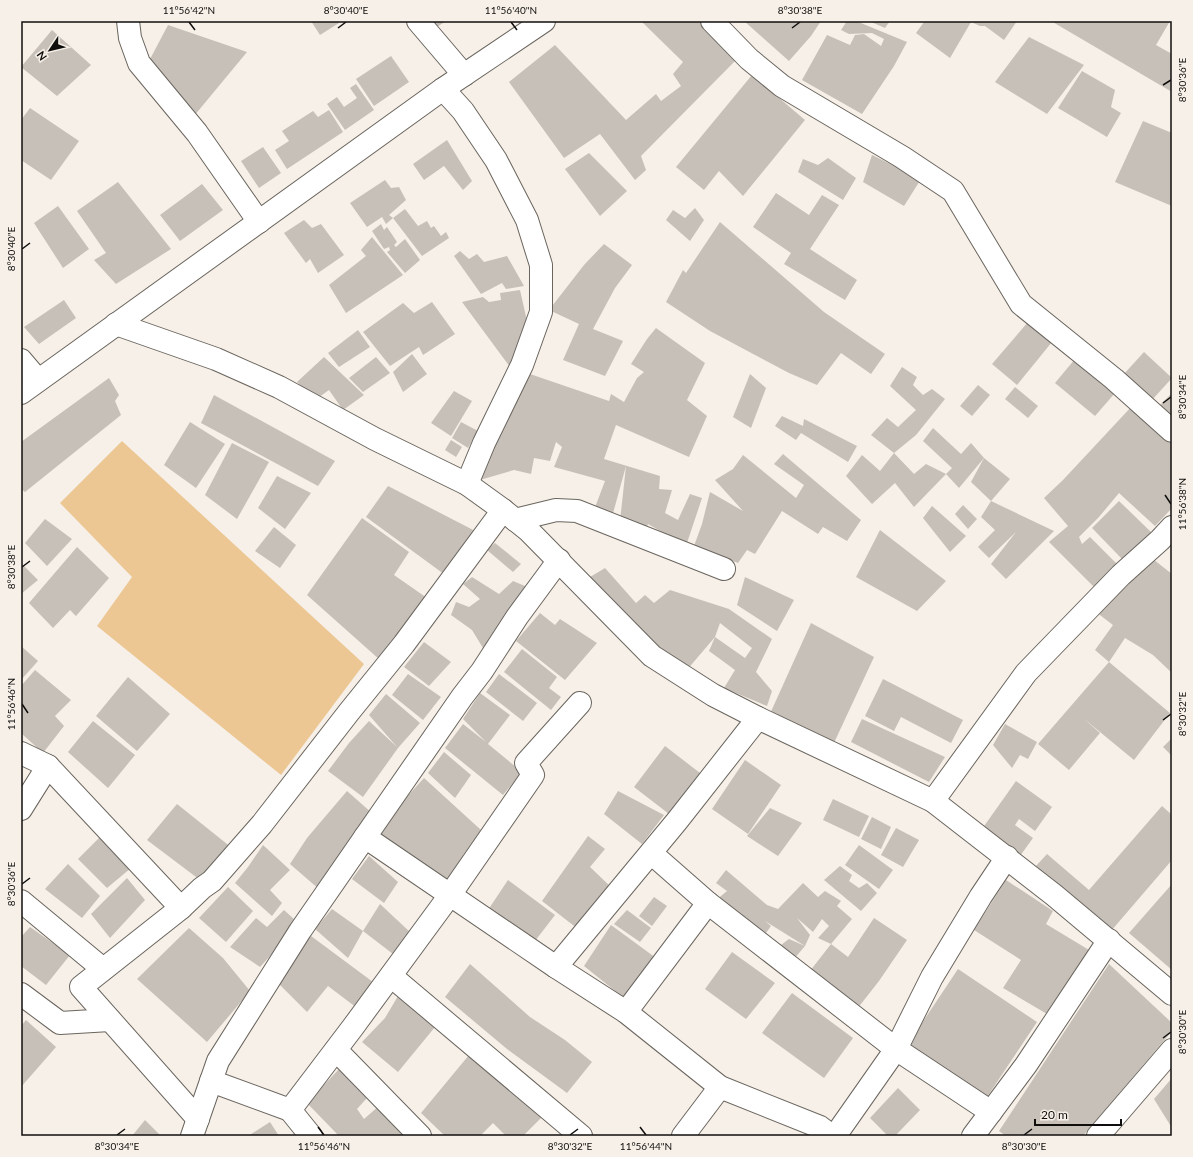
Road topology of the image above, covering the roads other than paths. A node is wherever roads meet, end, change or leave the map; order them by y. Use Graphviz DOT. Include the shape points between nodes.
graph roads {
  1 [pos="128,21"];
  2 [pos="418,21"];
  3 [pos="544,21"];
  4 [pos="712,21"];
  5 [pos="464,75"];
  6 [pos="442,89"];
  7 [pos="259,222"];
  8 [pos="116,324"];
  9 [pos="21,360"];
  10 [pos="29,386"];
  11 [pos="1172,432"];
  12 [pos="467,484"];
  13 [pos="509,515"];
  14 [pos="1168,539"];
  15 [pos="559,560"];
  16 [pos="724,569"];
  17 [pos="580,703"];
  18 [pos="758,718"];
  19 [pos="21,753"];
  20 [pos="48,766"];
  21 [pos="933,801"];
  22 [pos="21,809"];
  23 [pos="365,837"];
  24 [pos="651,853"];
  25 [pos="1007,857"];
  26 [pos="450,895"];
  27 [pos="21,901"];
  28 [pos="708,903"];
  29 [pos="181,908"];
  30 [pos="1109,940"];
  31 [pos="556,967"];
  32 [pos="103,969"];
  33 [pos="391,976"];
  34 [pos="21,994"];
  35 [pos="1172,994"];
  36 [pos="626,1012"];
  37 [pos="110,1020"];
  38 [pos="896,1049"];
  39 [pos="336,1050"];
  40 [pos="1172,1050"];
  41 [pos="211,1081"];
  42 [pos="720,1087"];
  43 [pos="290,1110"];
  44 [pos="991,1112"];
  45 [pos="195,1128"];
  46 [pos="824,1134"];
  47 [pos="311,1136"];
  48 [pos="420,1136"];
  49 [pos="581,1136"];
  50 [pos="683,1136"];
  51 [pos="973,1136"];
  52 [pos="1098,1136"];
  1 -- 7 [label="street" via="130,38 139,63 197,133"];
  2 -- 5 [label="street"];
  3 -- 5 [label="street"];
  4 -- 11 [label="street" via="749,59 782,86 902,157 953,191 1021,304 1114,379"];
  5 -- 6 [label="street"];
  6 -- 7 [label="street"];
  6 -- 12 [label="street" via="463,111 496,160 527,220 541,265 540,312 522,365"];
  7 -- 8 [label="street"];
  8 -- 10 [label="street"];
  8 -- 12 [label="street" via="216,359 265,381"];
  9 -- 10 [label="street"];
  12 -- 13 [label="street"];
  13 -- 15 [label="street"];
  13 -- 16 [label="street" via="556,510 577,511"];
  13 -- 29 [label="street" via="262,824 212,881"];
  14 -- 21 [label="street" via="1121,575 1026,673"];
  15 -- 18 [label="street" via="652,656 713,695"];
  15 -- 23 [label="street"];
  17 -- 26 [label="street" via="526,763 534,775"];
  18 -- 21 [label="street"];
  18 -- 24 [label="street"];
  19 -- 20 [label="street"];
  20 -- 22 [label="street"];
  20 -- 29 [label="street"];
  21 -- 25 [label="street"];
  23 -- 26 [label="street"];
  23 -- 41 [label="street" via="300,930 218,1061"];
  24 -- 28 [label="street"];
  24 -- 31 [label="street"];
  25 -- 30 [label="street"];
  25 -- 38 [label="street" via="932,977"];
  26 -- 31 [label="street"];
  26 -- 33 [label="street"];
  27 -- 32 [label="street"];
  28 -- 36 [label="street"];
  28 -- 38 [label="street"];
  29 -- 32 [label="street"];
  30 -- 35 [label="street"];
  30 -- 44 [label="street" via="1026,1065"];
  31 -- 36 [label="street"];
  32 -- 37 [label="street" via="81,987"];
  33 -- 39 [label="street"];
  33 -- 49 [label="street"];
  34 -- 37 [label="street" via="60,1023"];
  36 -- 42 [label="street"];
  37 -- 45 [label="street"];
  38 -- 44 [label="street"];
  38 -- 46 [label="street"];
  39 -- 43 [label="street"];
  39 -- 48 [label="street"];
  40 -- 52 [label="street"];
  41 -- 43 [label="street"];
  41 -- 45 [label="street"];
  42 -- 46 [label="street"];
  42 -- 50 [label="street"];
  43 -- 47 [label="street"];
  44 -- 51 [label="street"];
}
